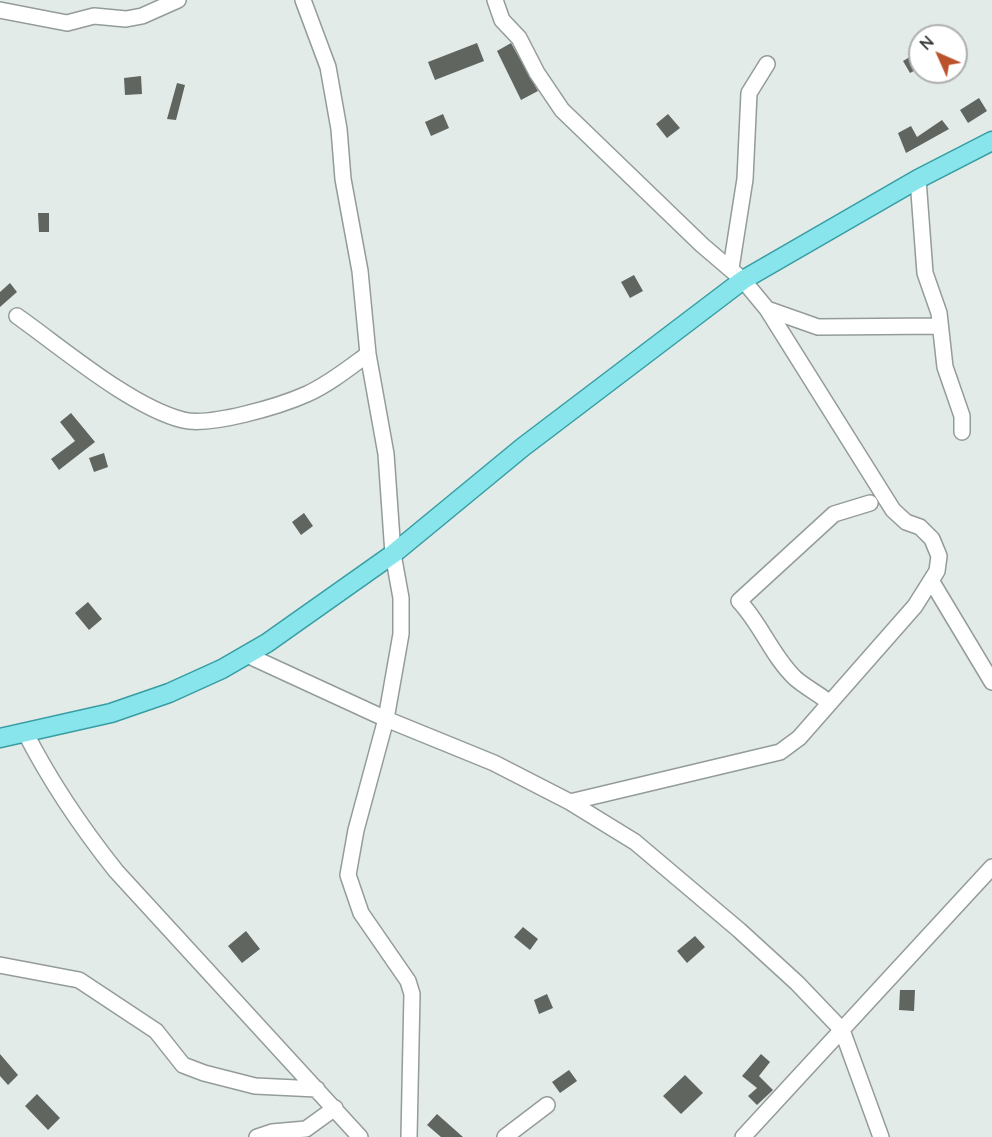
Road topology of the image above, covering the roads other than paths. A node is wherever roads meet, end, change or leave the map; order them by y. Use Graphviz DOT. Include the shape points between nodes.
graph roads {
  1 [pos="177,0"];
  2 [pos="303,0"];
  3 [pos="495,0"];
  4 [pos="0,10"];
  5 [pos="767,64"];
  6 [pos="992,141"];
  7 [pos="918,179"];
  8 [pos="737,274"];
  9 [pos="767,309"];
  10 [pos="17,316"];
  11 [pos="940,327"];
  12 [pos="368,354"];
  13 [pos="962,432"];
  14 [pos="870,503"];
  15 [pos="393,554"];
  16 [pos="932,582"];
  17 [pos="247,655"];
  18 [pos="992,681"];
  19 [pos="830,703"];
  20 [pos="386,719"];
  21 [pos="25,732"];
  22 [pos="0,738"];
  23 [pos="570,802"];
  24 [pos="992,867"];
  25 [pos="0,965"];
  26 [pos="842,1030"];
  27 [pos="317,1089"];
  28 [pos="548,1105"];
  29 [pos="335,1108"];
  30 [pos="257,1137"];
  31 [pos="360,1137"];
  32 [pos="409,1137"];
  33 [pos="506,1137"];
  34 [pos="743,1137"];
  35 [pos="881,1137"];
  1 -- 4 [label="street" via="142,16 94,16 67,23"];
  2 -- 12 [label="street" via="328,68 360,271"];
  3 -- 8 [label="street" via="502,20 519,38 561,110"];
  5 -- 8 [label="street" via="748,93"];
  6 -- 7 [label="main road"];
  7 -- 8 [label="main road"];
  7 -- 11 [label="street" via="925,273"];
  8 -- 9 [label="street"];
  8 -- 15 [label="main road"];
  9 -- 11 [label="street" via="818,327"];
  9 -- 16 [label="street" via="893,510 932,539 939,556"];
  10 -- 12 [label="street" via="107,381 150,406 182,420 204,423 306,394"];
  11 -- 13 [label="street" via="945,367 962,416"];
  12 -- 15 [label="street" via="386,454"];
  14 -- 19 [label="street" via="834,514 740,601 795,678"];
  15 -- 17 [label="main road" via="311,615"];
  15 -- 20 [label="street" via="401,598 401,634"];
  16 -- 18 [label="street"];
  16 -- 19 [label="street"];
  17 -- 20 [label="street"];
  17 -- 21 [label="main road" via="160,696 111,713"];
  19 -- 23 [label="street" via="799,738 780,752"];
  20 -- 23 [label="street" via="484,759"];
  20 -- 32 [label="street" via="348,875 361,913 408,981 412,994"];
  21 -- 22 [label="main road"];
  21 -- 27 [label="street" via="50,780 116,871"];
  23 -- 26 [label="street" via="635,842 739,930"];
  24 -- 26 [label="street"];
  25 -- 27 [label="street" via="79,980 156,1031 183,1065 255,1086"];
  26 -- 34 [label="street"];
  26 -- 35 [label="street"];
  27 -- 29 [label="street"];
  28 -- 33 [label="street"];
  29 -- 30 [label="street" via="306,1129"];
  29 -- 31 [label="street"];
}
